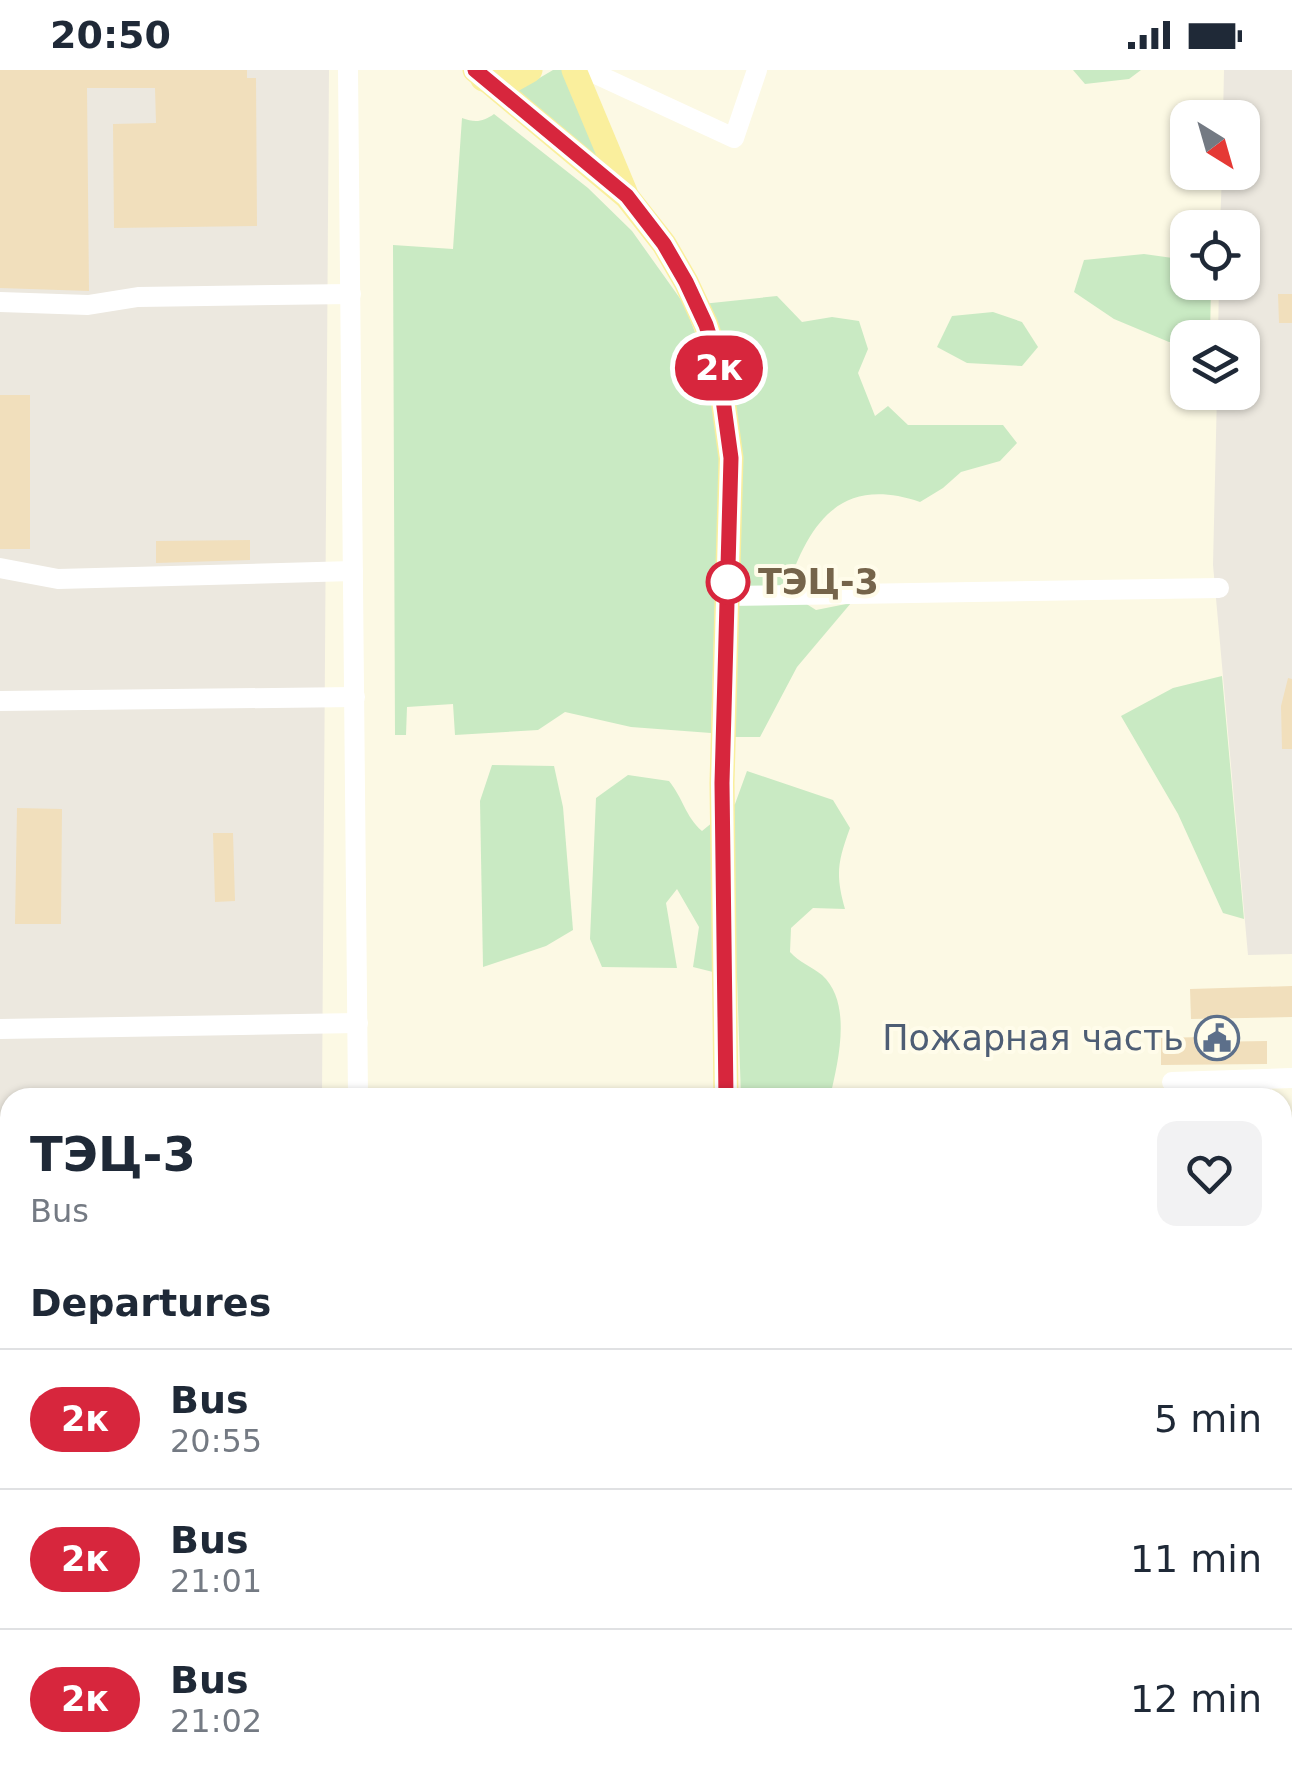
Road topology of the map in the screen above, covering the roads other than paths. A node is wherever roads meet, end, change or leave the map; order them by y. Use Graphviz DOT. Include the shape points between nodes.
graph roads {
  1 [pos="348,70"];
  2 [pos="530,70"];
  3 [pos="574,70"];
  4 [pos="586,70"];
  5 [pos="757,70"];
  6 [pos="479,74"];
  7 [pos="627,196"];
  8 [pos="350,294"];
  9 [pos="0,302"];
  10 [pos="0,568"];
  11 [pos="353,572"];
  12 [pos="1219,588"];
  13 [pos="728,596"];
  14 [pos="354,697"];
  15 [pos="0,702"];
  16 [pos="358,1023"];
  17 [pos="0,1030"];
  18 [pos="1292,1078"];
  19 [pos="1172,1082"];
  20 [pos="358,1088"];
  21 [pos="726,1088"];
  1 -- 8 [label="street"];
  2 -- 6 [label="main road" via="514,79"];
  3 -- 7 [label="main road"];
  4 -- 5 [label="street" via="734,138"];
  6 -- 7 [label="main road"];
  7 -- 13 [label="main road" via="686,282 718,363 731,458"];
  8 -- 9 [label="street"];
  8 -- 11 [label="street"];
  10 -- 11 [label="street" via="58,580"];
  11 -- 14 [label="street"];
  12 -- 13 [label="street"];
  13 -- 21 [label="main road" via="722,783"];
  14 -- 15 [label="street"];
  14 -- 16 [label="street"];
  16 -- 17 [label="street"];
  16 -- 20 [label="street"];
  18 -- 19 [label="street"];
}
